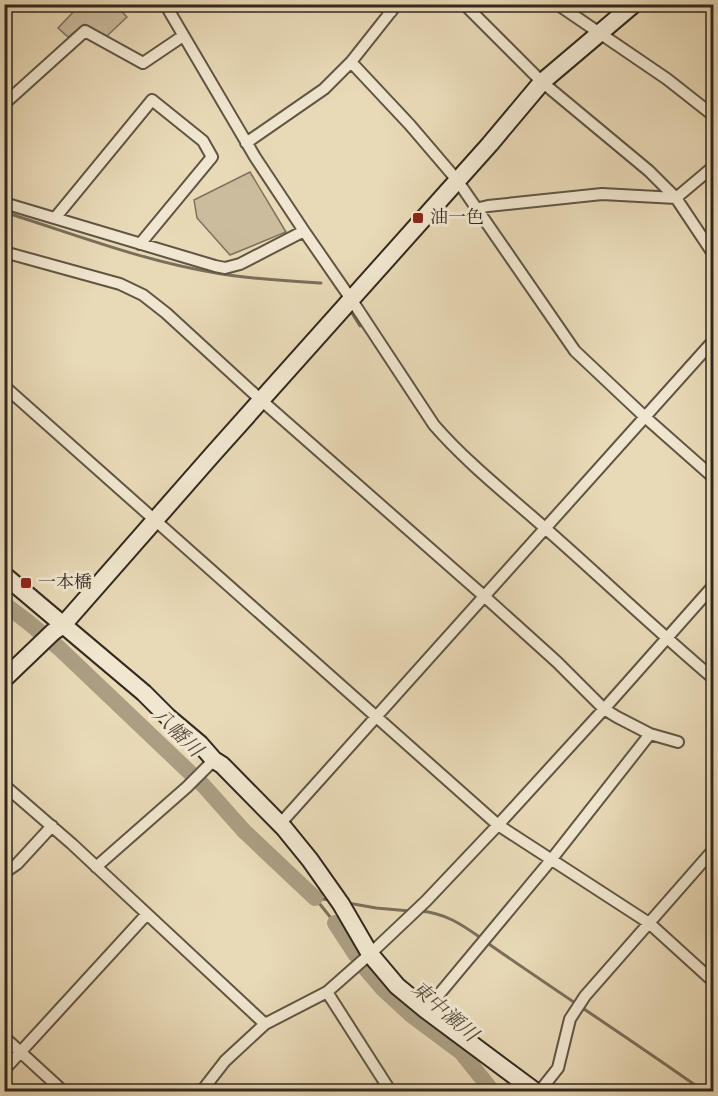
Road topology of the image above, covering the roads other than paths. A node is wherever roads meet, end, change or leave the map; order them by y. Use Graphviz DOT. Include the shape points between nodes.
graph roads {
  1 [pos="165,4"];
  2 [pos="380,4"];
  3 [pos="464,4"];
  4 [pos="556,4"];
  5 [pos="634,4"];
  6 [pos="394,8"];
  7 [pos="600,35"];
  8 [pos="183,36"];
  9 [pos="351,62"];
  10 [pos="542,82"];
  11 [pos="4,104"];
  12 [pos="714,116"];
  13 [pos="246,143"];
  14 [pos="714,166"];
  15 [pos="457,180"];
  16 [pos="676,198"];
  17 [pos="4,203"];
  18 [pos="475,209"];
  19 [pos="55,218"];
  20 [pos="304,231"];
  21 [pos="140,244"];
  22 [pos="4,252"];
  23 [pos="714,255"];
  24 [pos="351,299"];
  25 [pos="714,340"];
  26 [pos="4,386"];
  27 [pos="261,400"];
  28 [pos="645,417"];
  29 [pos="714,478"];
  30 [pos="155,519"];
  31 [pos="546,528"];
  32 [pos="4,575"];
  33 [pos="714,585"];
  34 [pos="484,597"];
  35 [pos="58,628"];
  36 [pos="666,638"];
  37 [pos="4,679"];
  38 [pos="714,679"];
  39 [pos="604,709"];
  40 [pos="376,718"];
  41 [pos="650,734"];
  42 [pos="678,742"];
  43 [pos="214,760"];
  44 [pos="4,785"];
  45 [pos="280,824"];
  46 [pos="498,825"];
  47 [pos="51,826"];
  48 [pos="714,849"];
  49 [pos="551,860"];
  50 [pos="96,867"];
  51 [pos="4,873"];
  52 [pos="147,914"];
  53 [pos="648,923"];
  54 [pos="370,954"];
  55 [pos="714,982"];
  56 [pos="327,992"];
  57 [pos="426,1010"];
  58 [pos="265,1024"];
  59 [pos="4,1036"];
  60 [pos="21,1052"];
  61 [pos="4,1070"];
  62 [pos="385,1089"];
  63 [pos="64,1092"];
  64 [pos="201,1092"];
  65 [pos="538,1092"];
  1 -- 8 [label="street"];
  2 -- 6 [label="street"];
  3 -- 10 [label="street"];
  4 -- 7 [label="street"];
  5 -- 7 [label="street"];
  6 -- 9 [label="street"];
  7 -- 10 [label="street"];
  7 -- 12 [label="street"];
  8 -- 11 [label="street" via="142,63 85,31"];
  8 -- 13 [label="street"];
  9 -- 13 [label="street" via="324,89"];
  9 -- 15 [label="street"];
  10 -- 15 [label="street"];
  10 -- 16 [label="street"];
  13 -- 20 [label="street"];
  14 -- 16 [label="street"];
  15 -- 18 [label="street"];
  15 -- 24 [label="street"];
  16 -- 18 [label="street" via="602,195"];
  16 -- 23 [label="street"];
  17 -- 19 [label="street"];
  18 -- 28 [label="street" via="575,351"];
  19 -- 21 [label="street"];
  19 -- 21 [label="street" via="152,100 203,141 212,157"];
  20 -- 21 [label="street" via="225,268"];
  20 -- 24 [label="street"];
  22 -- 27 [label="street" via="120,284 143,295"];
  24 -- 27 [label="street"];
  24 -- 31 [label="street" via="445,438"];
  25 -- 28 [label="street"];
  26 -- 30 [label="street"];
  27 -- 30 [label="street"];
  27 -- 34 [label="street"];
  28 -- 29 [label="street"];
  28 -- 31 [label="street"];
  30 -- 35 [label="street"];
  30 -- 40 [label="street"];
  31 -- 34 [label="street"];
  31 -- 36 [label="street"];
  32 -- 35 [label="street"];
  33 -- 36 [label="street"];
  34 -- 39 [label="street"];
  34 -- 40 [label="street"];
  35 -- 37 [label="street"];
  35 -- 43 [label="street" via="144,693"];
  36 -- 38 [label="street"];
  36 -- 39 [label="street"];
  39 -- 41 [label="street"];
  39 -- 46 [label="street"];
  40 -- 45 [label="street"];
  40 -- 46 [label="street"];
  41 -- 42 [label="street"];
  41 -- 49 [label="street"];
  43 -- 45 [label="street"];
  43 -- 50 [label="street"];
  44 -- 47 [label="street"];
  45 -- 54 [label="street" via="338,900"];
  46 -- 49 [label="street"];
  46 -- 54 [label="street"];
  47 -- 50 [label="street"];
  47 -- 51 [label="street"];
  48 -- 53 [label="street"];
  49 -- 53 [label="street"];
  49 -- 57 [label="street"];
  50 -- 52 [label="street"];
  52 -- 58 [label="street"];
  52 -- 60 [label="street"];
  53 -- 55 [label="street"];
  53 -- 65 [label="street" via="575,1011 558,1068"];
  54 -- 56 [label="street"];
  54 -- 57 [label="street" via="397,986"];
  56 -- 58 [label="street"];
  56 -- 62 [label="street"];
  57 -- 65 [label="street"];
  58 -- 64 [label="street" via="225,1061"];
  59 -- 60 [label="street"];
  60 -- 61 [label="street"];
  60 -- 63 [label="street"];
}
